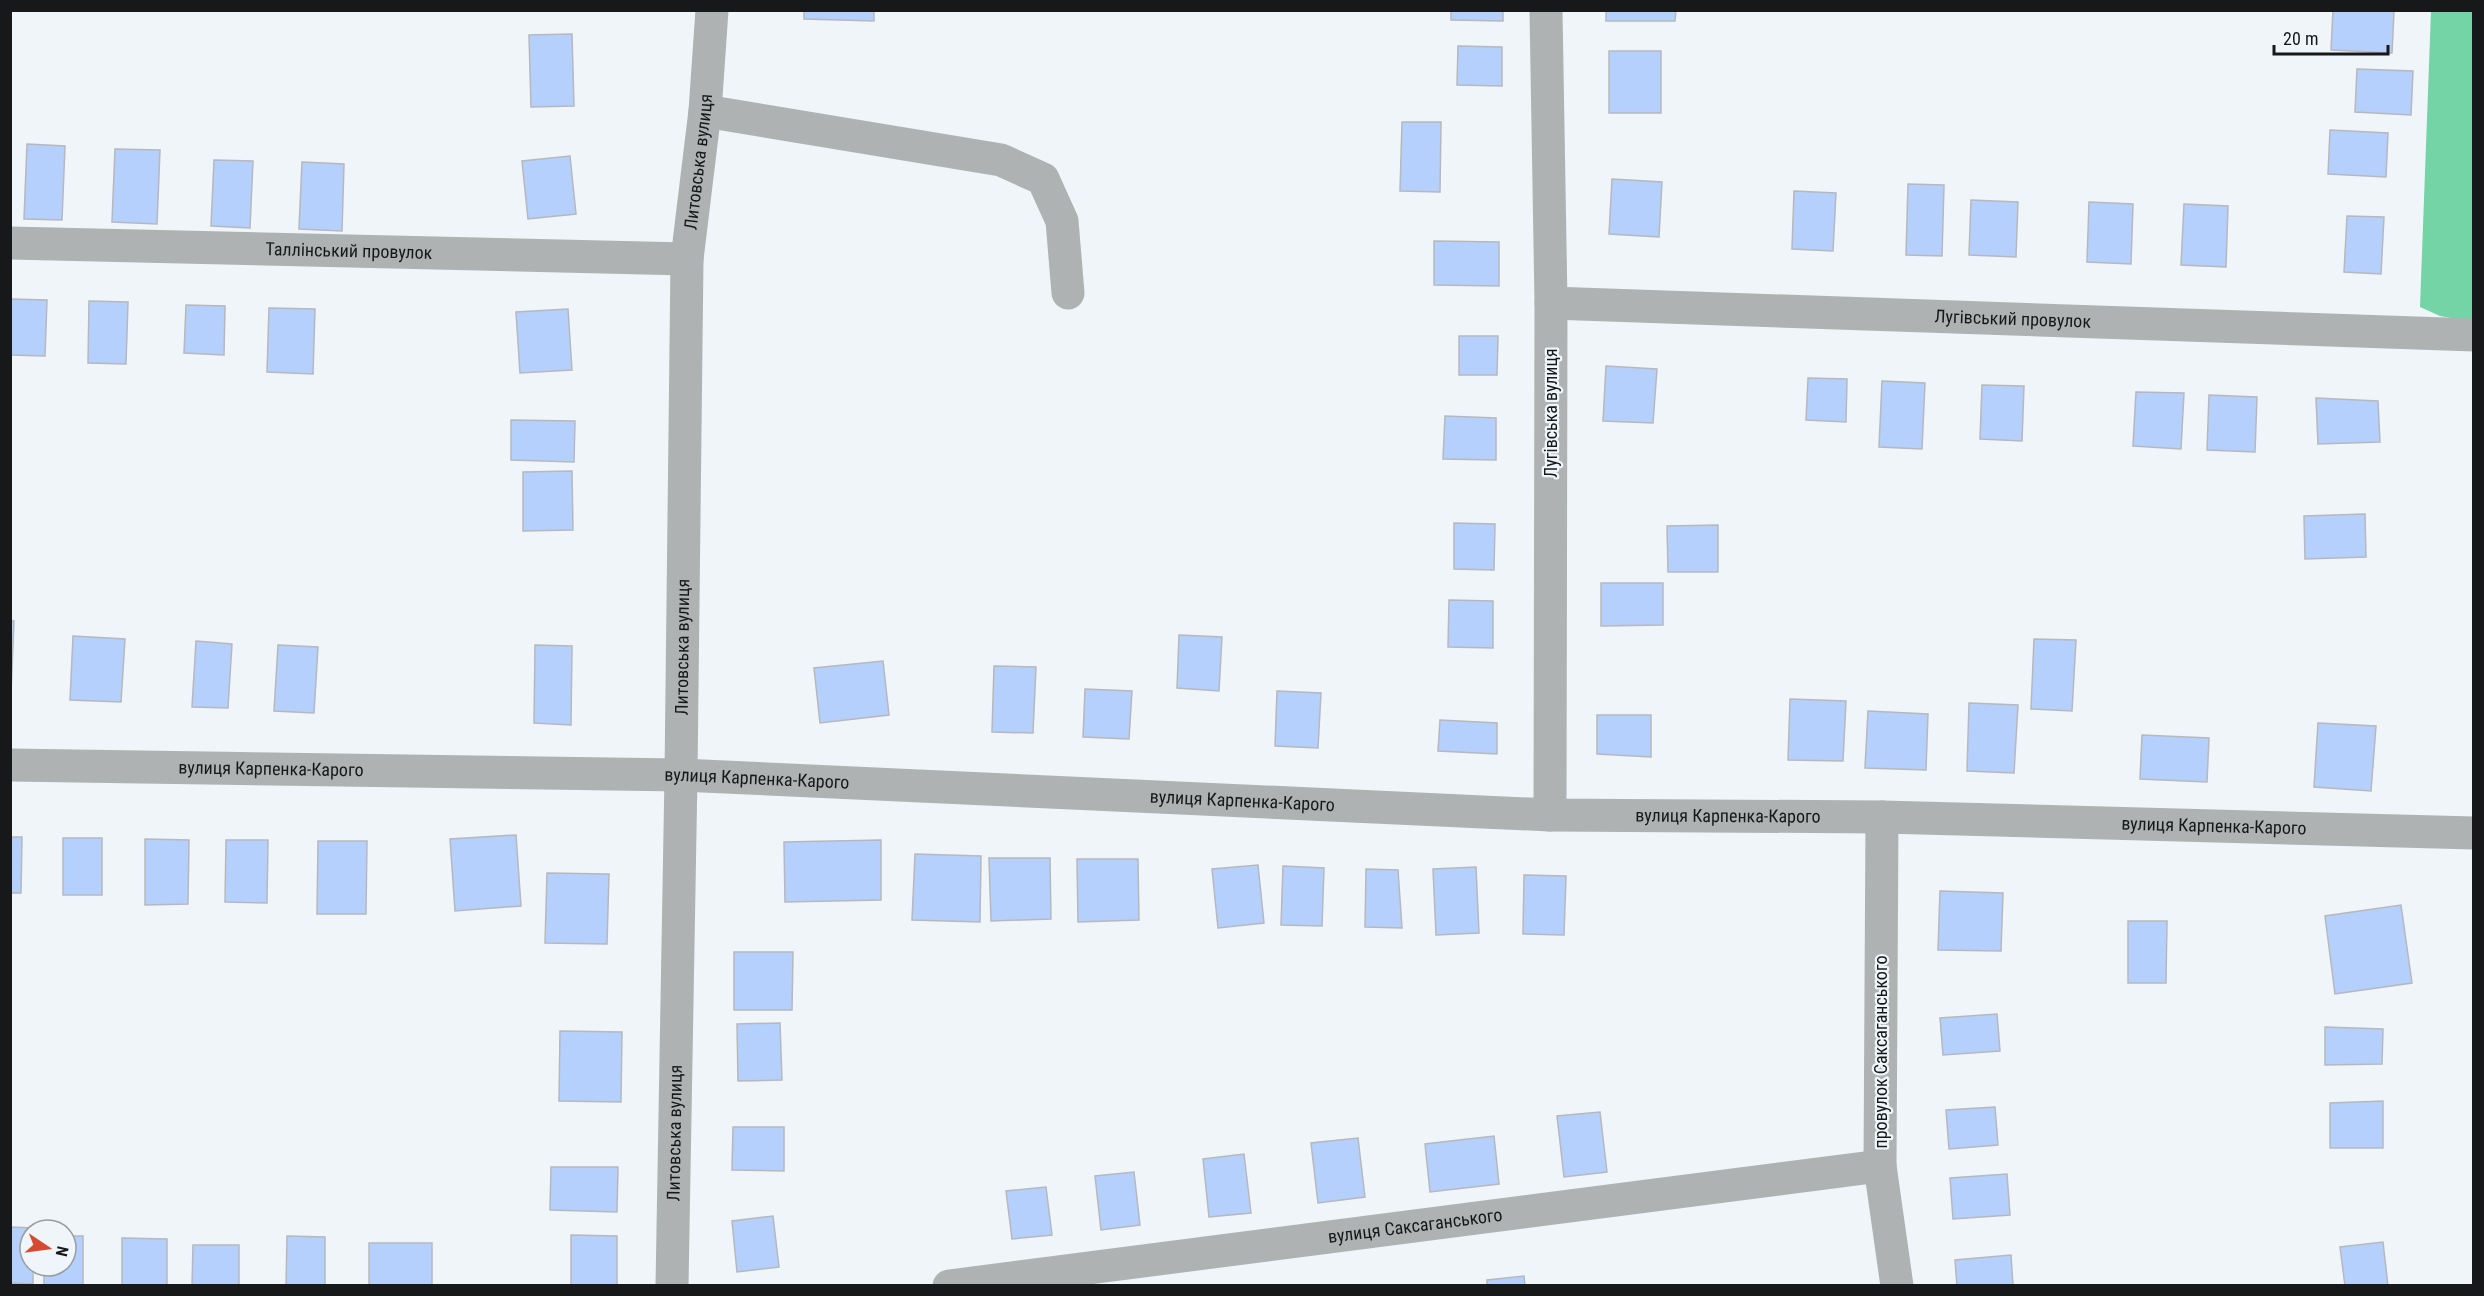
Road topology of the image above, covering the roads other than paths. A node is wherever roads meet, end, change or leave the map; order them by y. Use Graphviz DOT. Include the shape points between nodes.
graph roads {
  1 [pos="712,10"];
  2 [pos="1546,10"];
  3 [pos="705,111"];
  4 [pos="10,243"];
  5 [pos="687,259"];
  6 [pos="1068,293"];
  7 [pos="1551,303"];
  8 [pos="2474,335"];
  9 [pos="10,765"];
  10 [pos="681,776"];
  11 [pos="1550,815"];
  12 [pos="1882,817"];
  13 [pos="2474,833"];
  14 [pos="1880,1166"];
  15 [pos="672,1286"];
  16 [pos="949,1286"];
  17 [pos="1897,1286"];
  1 -- 3 [label="street, Литовська вулиця"];
  2 -- 7 [label="street, Лугівська вулиця"];
  3 -- 5 [label="street, Литовська вулиця"];
  3 -- 6 [label="street" via="1001,160 1043,178 1062,221"];
  4 -- 5 [label="street, Таллінський провулок"];
  5 -- 10 [label="street, Литовська вулиця"];
  7 -- 8 [label="street, Лугівський провулок"];
  7 -- 11 [label="street, Лугівська вулиця"];
  9 -- 10 [label="street, вулиця Карпенка-Карого"];
  10 -- 11 [label="street, вулиця Карпенка-Карого"];
  10 -- 15 [label="street, Литовська вулиця"];
  11 -- 12 [label="street, вулиця Карпенка-Карого"];
  12 -- 13 [label="street, вулиця Карпенка-Карого"];
  12 -- 14 [label="street, провулок Саксаганського"];
  14 -- 16 [label="street, вулиця Саксаганського"];
  14 -- 17 [label="street, провулок Саксаганського"];
}
